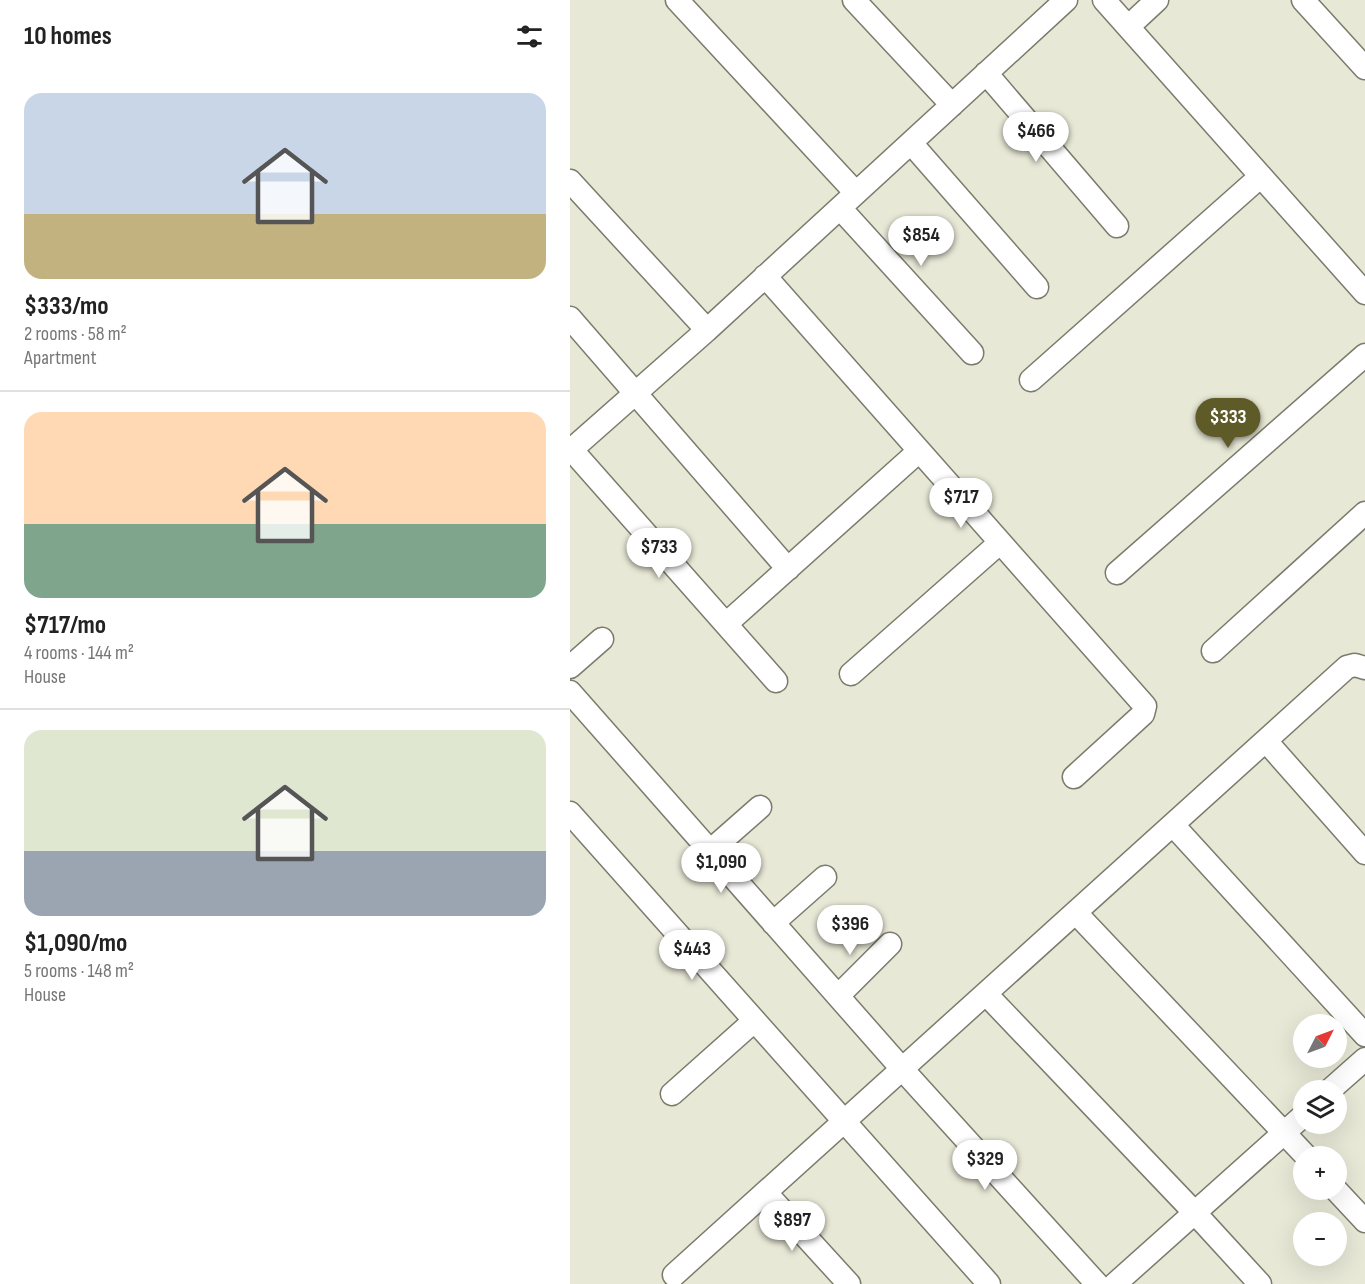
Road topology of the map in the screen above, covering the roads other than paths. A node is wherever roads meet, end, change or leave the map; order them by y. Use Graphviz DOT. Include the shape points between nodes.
graph roads {
  1 [pos="854,0"];
  2 [pos="1066,0"];
  3 [pos="1104,0"];
  4 [pos="1157,0"];
  5 [pos="1303,0"];
  6 [pos="682,2"];
  7 [pos="1128,27"];
  8 [pos="1365,68"];
  9 [pos="986,74"];
  10 [pos="952,105"];
  11 [pos="911,143"];
  12 [pos="1261,177"];
  13 [pos="570,181"];
  14 [pos="848,201"];
  15 [pos="1117,226"];
  16 [pos="765,276"];
  17 [pos="1037,287"];
  18 [pos="1365,293"];
  19 [pos="570,318"];
  20 [pos="707,330"];
  21 [pos="972,353"];
  22 [pos="1365,355"];
  23 [pos="1032,380"];
  24 [pos="635,393"];
  25 [pos="571,450"];
  26 [pos="919,451"];
  27 [pos="1365,513"];
  28 [pos="995,547"];
  29 [pos="788,569"];
  30 [pos="1117,573"];
  31 [pos="726,624"];
  32 [pos="602,639"];
  33 [pos="1213,651"];
  34 [pos="570,667"];
  35 [pos="1365,668"];
  36 [pos="850,674"];
  37 [pos="776,681"];
  38 [pos="570,692"];
  39 [pos="1266,741"];
  40 [pos="1074,777"];
  41 [pos="760,807"];
  42 [pos="570,813"];
  43 [pos="1173,825"];
  44 [pos="710,851"];
  45 [pos="1365,854"];
  46 [pos="825,877"];
  47 [pos="1076,913"];
  48 [pos="774,923"];
  49 [pos="890,944"];
  50 [pos="986,994"];
  51 [pos="838,996"];
  52 [pos="754,1021"];
  53 [pos="1365,1035"];
  54 [pos="1365,1059"];
  55 [pos="903,1070"];
  56 [pos="1341,1080"];
  57 [pos="672,1094"];
  58 [pos="844,1123"];
  59 [pos="1293,1124"];
  60 [pos="1284,1132"];
  61 [pos="1297,1146"];
  62 [pos="766,1193"];
  63 [pos="1345,1200"];
  64 [pos="1195,1213"];
  65 [pos="1365,1221"];
  66 [pos="674,1275"];
  67 [pos="983,1282"];
  68 [pos="849,1284"];
  69 [pos="1096,1284"];
  70 [pos="1115,1284"];
  71 [pos="1260,1284"];
  1 -- 10 [label="street"];
  2 -- 9 [label="street"];
  3 -- 7 [label="street"];
  4 -- 7 [label="street"];
  5 -- 8 [label="street"];
  6 -- 14 [label="street"];
  7 -- 12 [label="street"];
  9 -- 10 [label="street"];
  9 -- 15 [label="street"];
  10 -- 11 [label="street"];
  11 -- 14 [label="street"];
  11 -- 17 [label="street"];
  12 -- 18 [label="street"];
  12 -- 23 [label="street"];
  13 -- 20 [label="street"];
  14 -- 16 [label="street"];
  14 -- 21 [label="street"];
  16 -- 20 [label="street"];
  16 -- 26 [label="street"];
  19 -- 24 [label="street"];
  20 -- 24 [label="street"];
  22 -- 30 [label="street"];
  24 -- 25 [label="street"];
  24 -- 29 [label="street"];
  25 -- 31 [label="street"];
  26 -- 29 [label="street"];
  26 -- 40 [label="street" via="1145,706 1143,714"];
  27 -- 33 [label="street"];
  28 -- 36 [label="street"];
  29 -- 31 [label="street"];
  31 -- 37 [label="street"];
  32 -- 34 [label="street"];
  35 -- 39 [label="street" via="1347,667"];
  38 -- 44 [label="street"];
  39 -- 43 [label="street"];
  39 -- 45 [label="street"];
  41 -- 44 [label="street"];
  42 -- 52 [label="street"];
  43 -- 47 [label="street"];
  43 -- 53 [label="street"];
  44 -- 48 [label="street"];
  46 -- 48 [label="street"];
  47 -- 50 [label="street"];
  47 -- 60 [label="street"];
  48 -- 51 [label="street"];
  49 -- 51 [label="street"];
  50 -- 55 [label="street"];
  50 -- 64 [label="street"];
  51 -- 55 [label="street"];
  52 -- 57 [label="street"];
  52 -- 58 [label="street"];
  54 -- 56 [label="street"];
  55 -- 58 [label="street"];
  55 -- 69 [label="street"];
  58 -- 62 [label="street"];
  58 -- 67 [label="street"];
  59 -- 60 [label="street"];
  60 -- 61 [label="street"];
  60 -- 64 [label="street"];
  62 -- 66 [label="street"];
  62 -- 68 [label="street"];
  63 -- 65 [label="street"];
  64 -- 70 [label="street"];
  64 -- 71 [label="street"];
}
